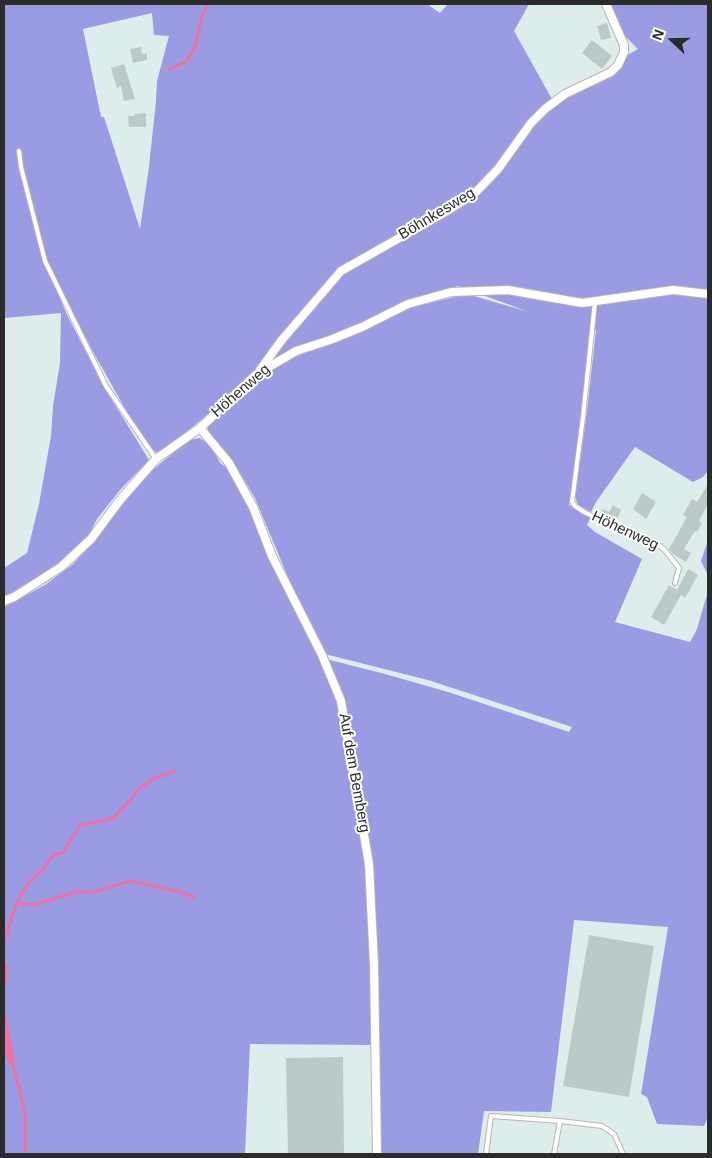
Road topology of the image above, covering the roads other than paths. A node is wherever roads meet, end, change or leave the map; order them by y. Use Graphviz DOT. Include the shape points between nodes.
graph roads {
  1 [pos="606,4"];
  2 [pos="18,151"];
  3 [pos="708,294"];
  4 [pos="595,302"];
  5 [pos="257,374"];
  6 [pos="200,428"];
  7 [pos="156,460"];
  8 [pos="675,583"];
  9 [pos="4,600"];
  10 [pos="560,1121"];
  11 [pos="376,1154"];
  12 [pos="486,1154"];
  13 [pos="554,1154"];
  14 [pos="623,1154"];
  1 -- 5 [label="street, Böhnkesweg" via="624,46 618,65 545,109 476,192 341,271"];
  2 -- 7 [label="lane" via="45,262 106,386"];
  3 -- 4 [label="street, Höhenweg" via="673,290"];
  4 -- 5 [label="street, Höhenweg" via="582,303 508,290 451,292 408,304 362,327 296,352"];
  4 -- 8 [label="lane, Höhenweg" via="572,502 584,512 664,549 679,568"];
  5 -- 6 [label="street, Höhenweg"];
  6 -- 7 [label="street, Höhenweg"];
  6 -- 11 [label="street, Auf dem Bemberg" via="229,463 253,507 272,556 322,655 341,701 369,864"];
  7 -- 9 [label="street, Höhenweg" via="91,539 61,568"];
  10 -- 12 [label="lane" via="491,1116"];
  10 -- 13 [label="lane"];
  10 -- 14 [label="lane" via="602,1126 614,1134"];
}
